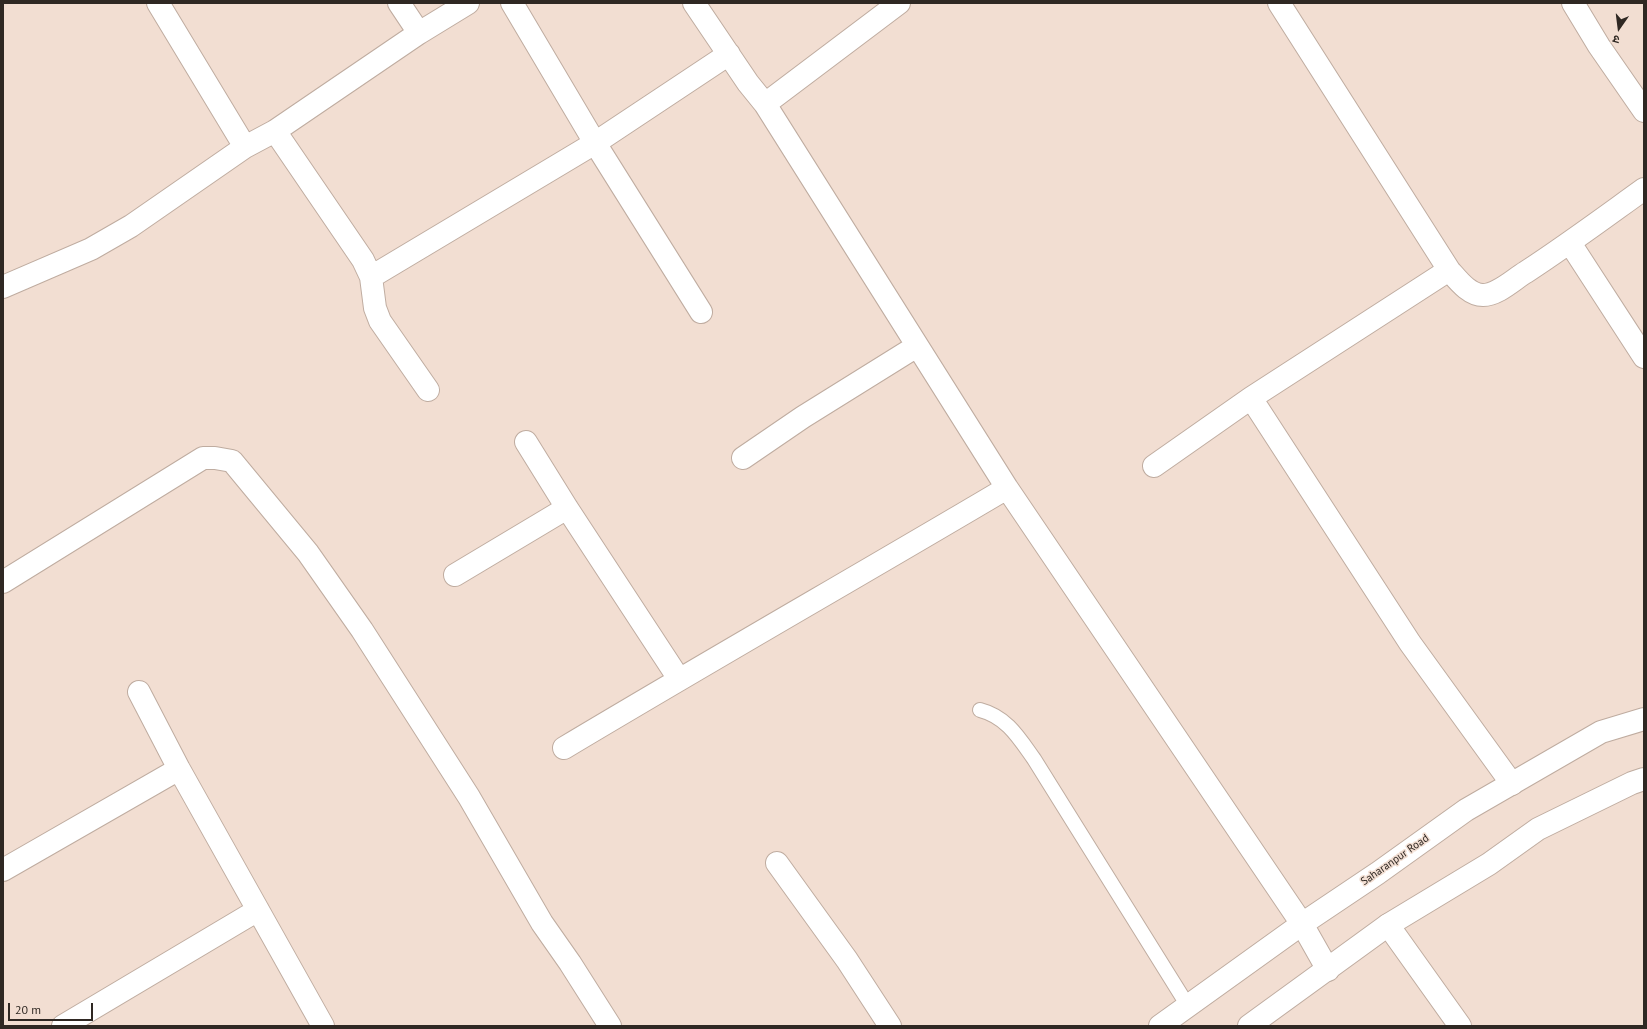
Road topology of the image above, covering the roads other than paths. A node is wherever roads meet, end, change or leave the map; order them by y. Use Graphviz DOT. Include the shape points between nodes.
graph roads {
  1 [pos="158,3"];
  2 [pos="399,3"];
  3 [pos="468,3"];
  4 [pos="512,3"];
  5 [pos="694,3"];
  6 [pos="899,3"];
  7 [pos="1279,3"];
  8 [pos="1573,3"];
  9 [pos="419,33"];
  10 [pos="729,54"];
  11 [pos="764,104"];
  12 [pos="1644,111"];
  13 [pos="274,131"];
  14 [pos="595,143"];
  15 [pos="245,147"];
  16 [pos="1644,189"];
  17 [pos="1570,243"];
  18 [pos="1449,270"];
  19 [pos="371,278"];
  20 [pos="3,287"];
  21 [pos="701,312"];
  22 [pos="917,346"];
  23 [pos="1644,358"];
  24 [pos="428,390"];
  25 [pos="1251,398"];
  26 [pos="526,442"];
  27 [pos="743,458"];
  28 [pos="1154,466"];
  29 [pos="1007,488"];
  30 [pos="567,508"];
  31 [pos="455,575"];
  32 [pos="3,582"];
  33 [pos="679,679"];
  34 [pos="139,692"];
  35 [pos="980,710"];
  36 [pos="1644,719"];
  37 [pos="564,748"];
  38 [pos="179,769"];
  39 [pos="1644,779"];
  40 [pos="1512,784"];
  41 [pos="777,863"];
  42 [pos="3,870"];
  43 [pos="258,910"];
  44 [pos="1302,924"];
  45 [pos="1388,925"];
  46 [pos="1328,970"];
  47 [pos="1188,1006"];
  48 [pos="63,1026"];
  49 [pos="323,1026"];
  50 [pos="610,1026"];
  51 [pos="890,1026"];
  52 [pos="1160,1026"];
  53 [pos="1249,1026"];
  54 [pos="1460,1026"];
  1 -- 15 [label="street"];
  2 -- 9 [label="street"];
  3 -- 9 [label="street"];
  4 -- 14 [label="street"];
  5 -- 10 [label="street"];
  6 -- 11 [label="street"];
  7 -- 18 [label="street"];
  8 -- 12 [label="street" via="1586,27"];
  9 -- 13 [label="street"];
  10 -- 11 [label="street"];
  10 -- 14 [label="street"];
  11 -- 22 [label="street"];
  13 -- 15 [label="street"];
  13 -- 19 [label="street" via="363,260"];
  14 -- 19 [label="street"];
  14 -- 21 [label="street"];
  15 -- 20 [label="street" via="131,226 91,249"];
  16 -- 17 [label="street"];
  17 -- 18 [label="street" via="1497,291 1483,295 1462,285"];
  17 -- 23 [label="street"];
  18 -- 25 [label="street"];
  19 -- 24 [label="street" via="375,308 380,321"];
  22 -- 27 [label="street" via="803,417"];
  22 -- 29 [label="street"];
  25 -- 28 [label="street"];
  25 -- 40 [label="street" via="1410,643"];
  26 -- 30 [label="street"];
  29 -- 33 [label="street"];
  29 -- 44 [label="street"];
  30 -- 31 [label="street"];
  30 -- 33 [label="street"];
  32 -- 50 [label="street" via="203,458 232,461 308,553 362,630 469,797 542,923"];
  33 -- 37 [label="street"];
  34 -- 38 [label="street"];
  35 -- 47 [label="lane" via="991,713 1011,727 1034,759"];
  36 -- 40 [label="street, Saharanpur Road" via="1601,732"];
  38 -- 42 [label="street"];
  38 -- 43 [label="street"];
  39 -- 45 [label="street" via="1538,829 1489,864"];
  40 -- 44 [label="street, Saharanpur Road" via="1466,810"];
  41 -- 51 [label="street" via="847,960"];
  43 -- 48 [label="street"];
  43 -- 49 [label="street"];
  44 -- 46 [label="street"];
  44 -- 47 [label="street, Saharanpur Road"];
  45 -- 46 [label="street"];
  45 -- 54 [label="street"];
  46 -- 53 [label="street"];
  47 -- 52 [label="street, Saharanpur Road"];
}
